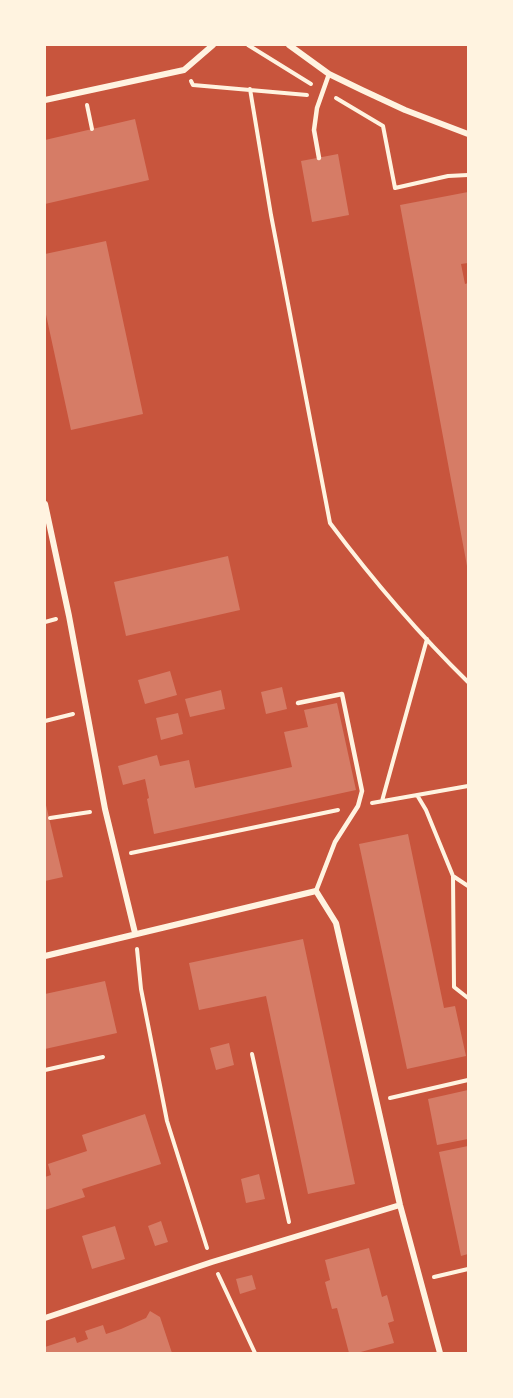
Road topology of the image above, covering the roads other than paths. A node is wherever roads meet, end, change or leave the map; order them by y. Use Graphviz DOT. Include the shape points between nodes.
graph roads {
  1 [pos="213,45"];
  2 [pos="289,45"];
  3 [pos="329,74"];
  4 [pos="45,100"];
  5 [pos="468,134"];
  6 [pos="319,158"];
  7 [pos="45,504"];
  8 [pos="55,547"];
  9 [pos="45,549"];
  10 [pos="298,704"];
  11 [pos="316,891"];
  12 [pos="135,933"];
  13 [pos="45,956"];
  14 [pos="400,1205"];
  15 [pos="45,1318"];
  16 [pos="440,1353"];
  1 -- 4 [label="street" via="184,70"];
  2 -- 3 [label="street"];
  3 -- 5 [label="street"];
  3 -- 6 [label="lane" via="314,130"];
  7 -- 8 [label="street"];
  8 -- 9 [label="street"];
  8 -- 12 [label="street" via="105,809"];
  10 -- 11 [label="lane" via="342,694 362,791"];
  11 -- 12 [label="street"];
  11 -- 14 [label="street" via="336,923"];
  12 -- 13 [label="street"];
  14 -- 15 [label="street"];
  14 -- 16 [label="street"];
}
